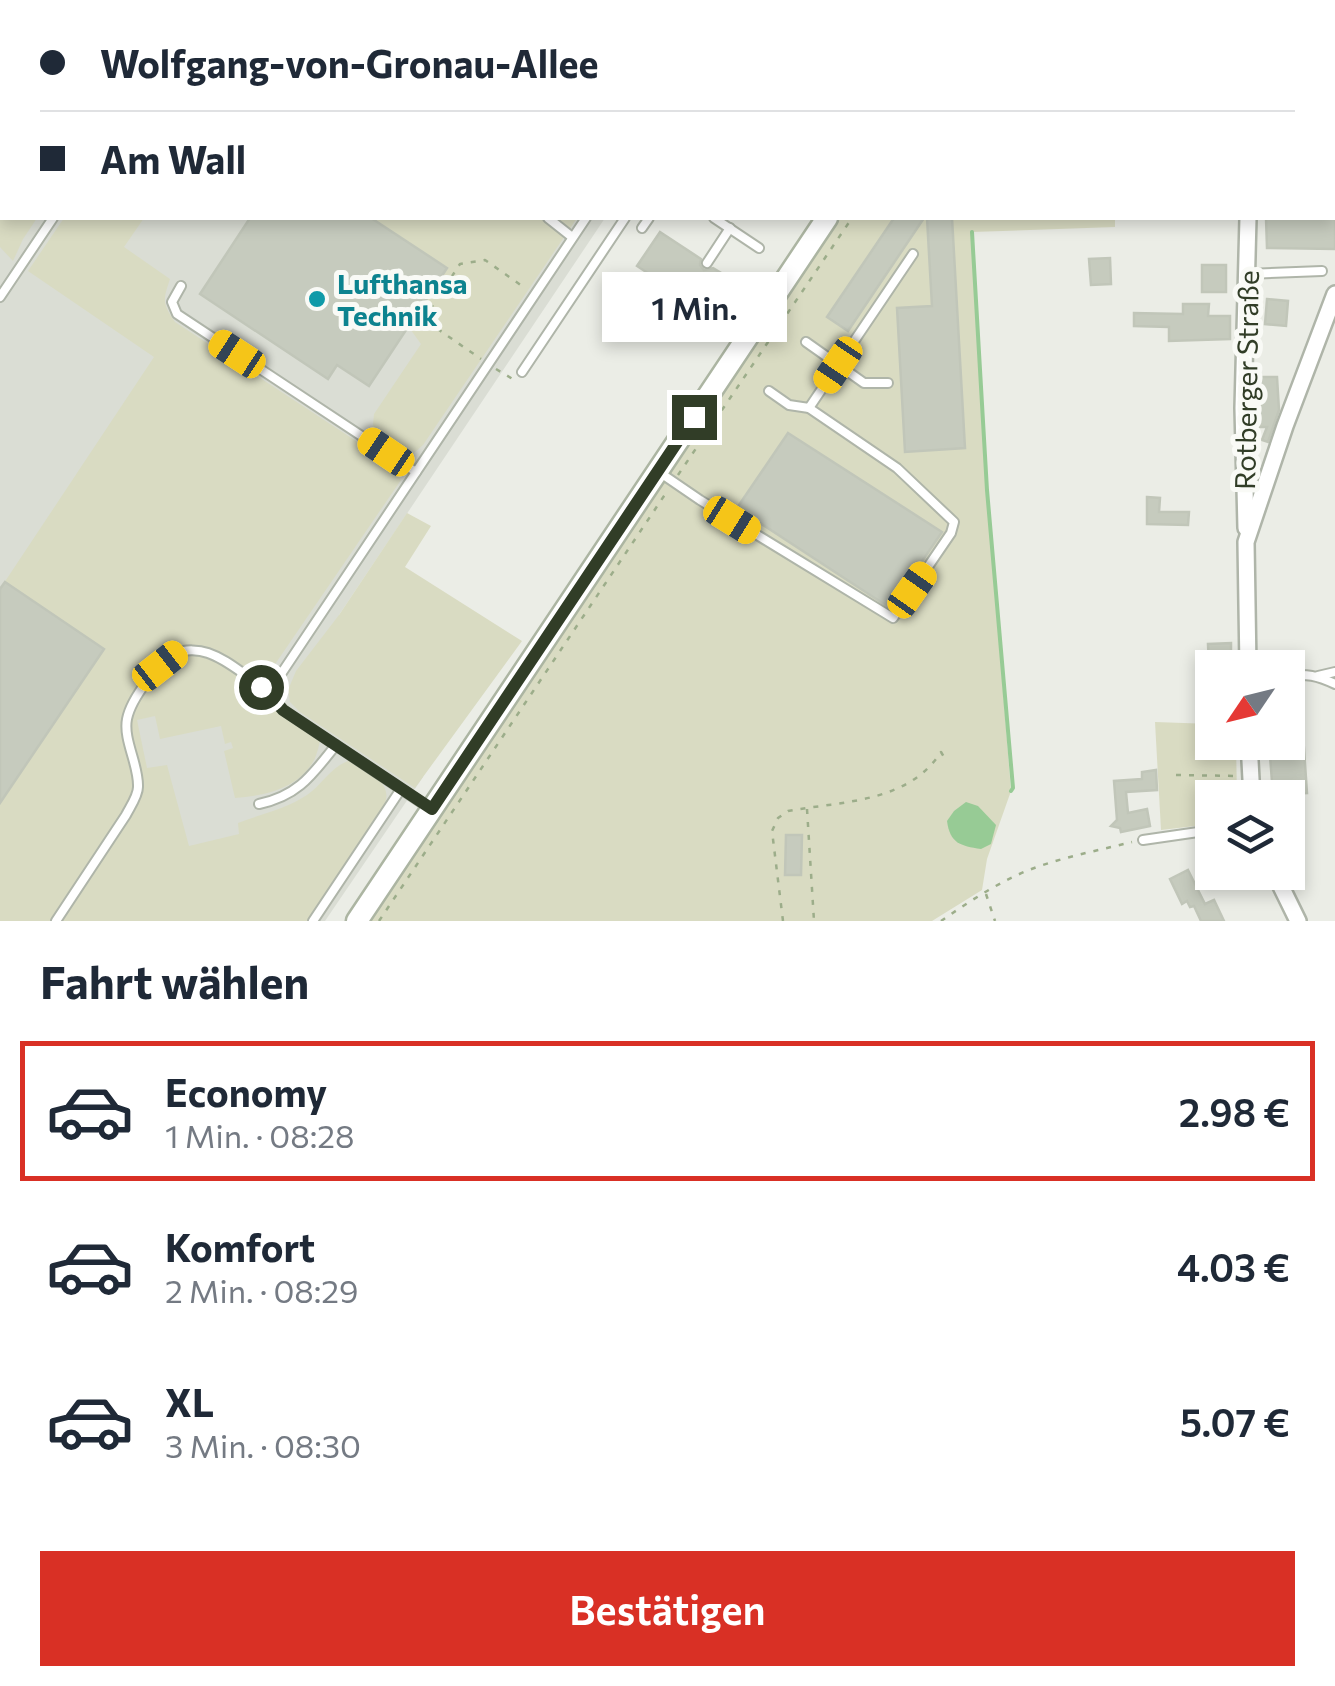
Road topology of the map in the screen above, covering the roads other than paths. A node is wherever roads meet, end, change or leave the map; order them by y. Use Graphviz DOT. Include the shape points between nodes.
graph roads {
  1 [pos="52,220"];
  2 [pos="551,220"];
  3 [pos="585,220"];
  4 [pos="624,220"];
  5 [pos="648,220"];
  6 [pos="717,220"];
  7 [pos="826,220"];
  8 [pos="1248,220"];
  9 [pos="642,228"];
  10 [pos="730,228"];
  11 [pos="572,237"];
  12 [pos="759,248"];
  13 [pos="913,254"];
  14 [pos="707,264"];
  15 [pos="1322,271"];
  16 [pos="1247,274"];
  17 [pos="181,286"];
  18 [pos="1335,294"];
  19 [pos="0,298"];
  20 [pos="806,342"];
  21 [pos="838,365"];
  22 [pos="522,372"];
  23 [pos="888,383"];
  24 [pos="769,391"];
  25 [pos="809,408"];
  26 [pos="416,472"];
  27 [pos="666,476"];
  28 [pos="1246,542"];
  29 [pos="1248,650"];
  30 [pos="1335,672"];
  31 [pos="1305,674"];
  32 [pos="1318,676"];
  33 [pos="1335,684"];
  34 [pos="274,692"];
  35 [pos="336,745"];
  36 [pos="402,789"];
  37 [pos="259,804"];
  38 [pos="432,809"];
  39 [pos="1195,832"];
  40 [pos="1143,840"];
  41 [pos="1283,890"];
  42 [pos="56,921"];
  43 [pos="313,921"];
  44 [pos="357,921"];
  45 [pos="1298,921"];
  1 -- 19 [label="lane"];
  2 -- 11 [label="lane"];
  3 -- 11 [label="lane"];
  4 -- 22 [label="lane"];
  5 -- 9 [label="lane"];
  6 -- 10 [label="lane"];
  7 -- 27 [label="street"];
  8 -- 16 [label="street, Rotberger Straße"];
  10 -- 12 [label="lane"];
  10 -- 14 [label="lane"];
  11 -- 26 [label="lane"];
  13 -- 21 [label="lane"];
  15 -- 16 [label="lane"];
  16 -- 28 [label="street, Rotberger Straße"];
  17 -- 26 [label="lane" via="172,302 177,314"];
  18 -- 28 [label="street"];
  20 -- 21 [label="lane"];
  21 -- 23 [label="lane" via="864,382"];
  21 -- 25 [label="lane"];
  24 -- 25 [label="lane" via="788,405"];
  25 -- 27 [label="lane" via="897,468 954,522 893,618"];
  26 -- 34 [label="lane"];
  27 -- 38 [label="street"];
  28 -- 29 [label="street, Rotberger Straße"];
  30 -- 32 [label="lane"];
  31 -- 32 [label="lane"];
  32 -- 33 [label="lane"];
  34 -- 35 [label="lane" via="283,710"];
  34 -- 42 [label="lane" via="205,652 176,653 160,666 126,724 138,788 134,798"];
  35 -- 36 [label="lane"];
  35 -- 37 [label="lane" via="294,791"];
  36 -- 38 [label="lane"];
  36 -- 43 [label="lane"];
  38 -- 44 [label="street"];
  39 -- 40 [label="lane"];
  41 -- 45 [label="street"];
}
